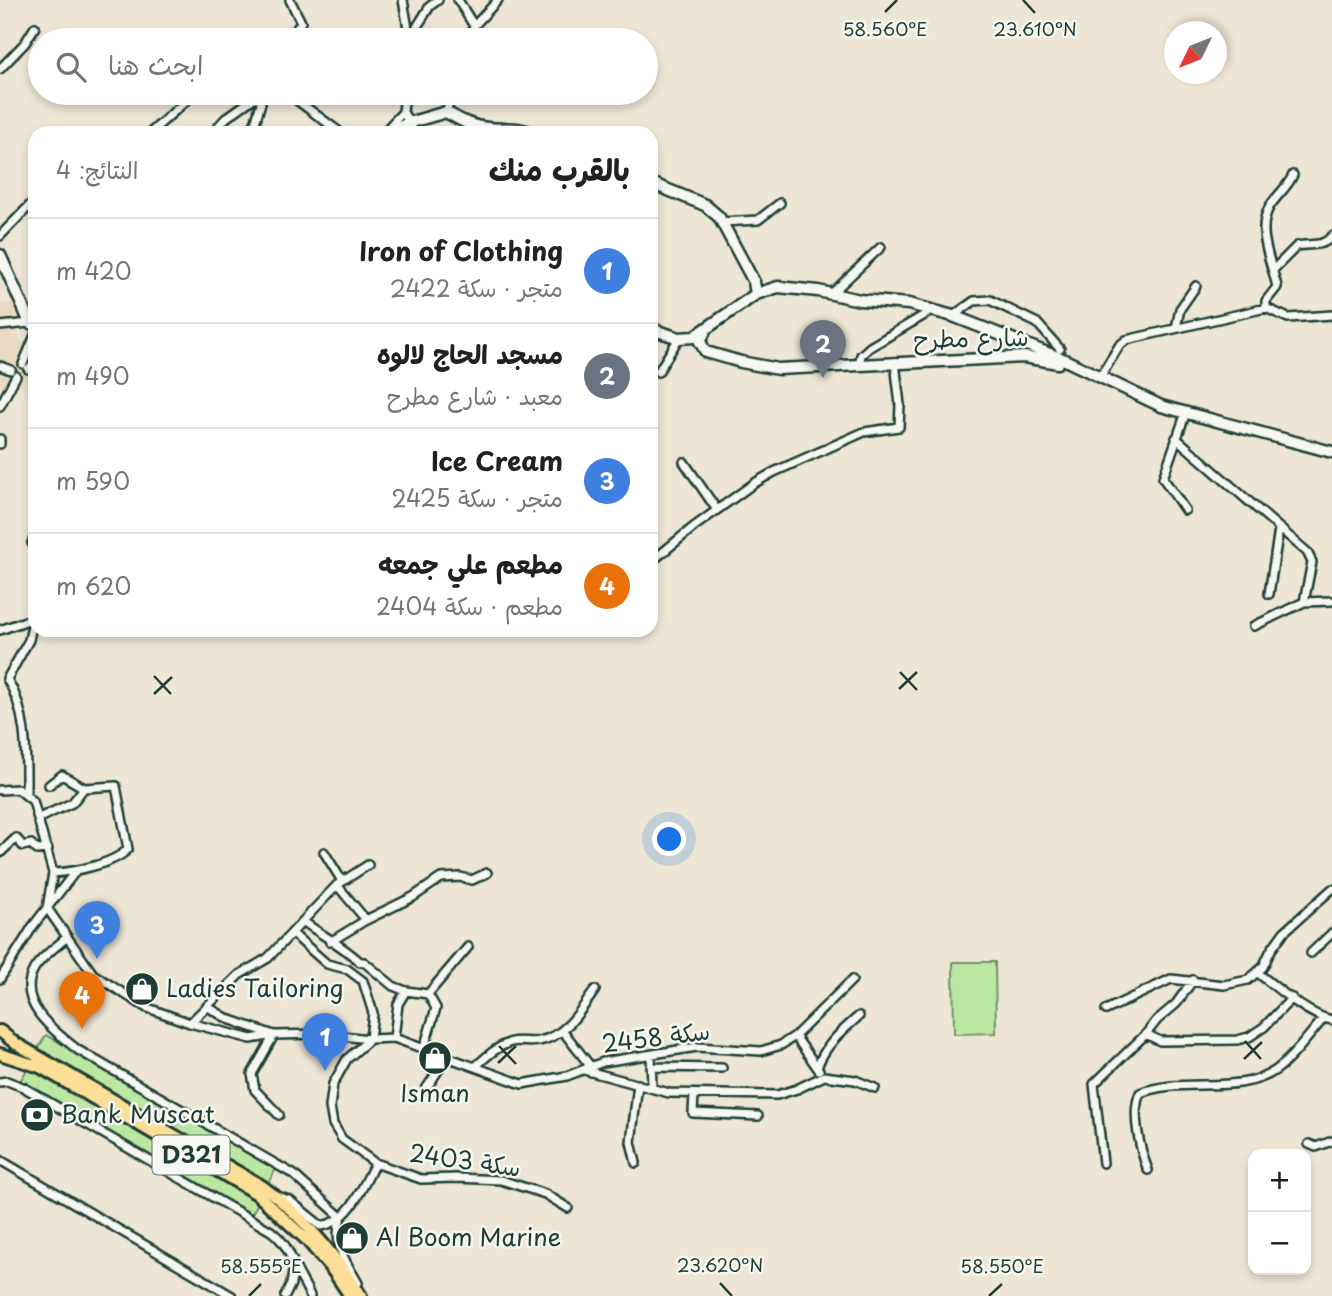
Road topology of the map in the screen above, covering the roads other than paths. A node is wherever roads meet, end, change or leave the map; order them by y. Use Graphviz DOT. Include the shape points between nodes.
graph roads {
  1 [pos="290,0"];
  2 [pos="403,0"];
  3 [pos="438,0"];
  4 [pos="458,0"];
  5 [pos="498,0"];
  6 [pos="474,26"];
  7 [pos="297,28"];
  8 [pos="408,28"];
  9 [pos="417,28"];
  10 [pos="28,38"];
  11 [pos="0,69"];
  12 [pos="181,105"];
  13 [pos="244,105"];
  14 [pos="260,105"];
  15 [pos="303,105"];
  16 [pos="403,105"];
  17 [pos="449,105"];
  18 [pos="402,112"];
  19 [pos="446,112"];
  20 [pos="408,123"];
  21 [pos="158,126"];
  22 [pos="219,126"];
  23 [pos="254,126"];
  24 [pos="332,126"];
  25 [pos="391,126"];
  26 [pos="401,126"];
  27 [pos="410,126"];
  28 [pos="476,126"];
  29 [pos="1293,175"];
  30 [pos="658,186"];
  31 [pos="780,203"];
  32 [pos="28,207"];
  33 [pos="722,222"];
  34 [pos="0,236"];
  35 [pos="1332,236"];
  36 [pos="881,247"];
  37 [pos="0,255"];
  38 [pos="1273,270"];
  39 [pos="1196,286"];
  40 [pos="755,294"];
  41 [pos="831,294"];
  42 [pos="1266,308"];
  43 [pos="934,310"];
  44 [pos="28,313"];
  45 [pos="1332,315"];
  46 [pos="953,316"];
  47 [pos="28,323"];
  48 [pos="0,326"];
  49 [pos="1176,328"];
  50 [pos="705,330"];
  51 [pos="658,331"];
  52 [pos="1006,337"];
  53 [pos="679,338"];
  54 [pos="1063,354"];
  55 [pos="1004,358"];
  56 [pos="895,362"];
  57 [pos="859,366"];
  58 [pos="8,372"];
  59 [pos="658,372"];
  60 [pos="1100,377"];
  61 [pos="0,391"];
  62 [pos="0,406"];
  63 [pos="1184,418"];
  64 [pos="1176,438"];
  65 [pos="1332,455"];
  66 [pos="684,462"];
  67 [pos="717,510"];
  68 [pos="1185,510"];
  69 [pos="1279,529"];
  70 [pos="658,556"];
  71 [pos="1269,594"];
  72 [pos="1332,601"];
  73 [pos="1304,602"];
  74 [pos="28,618"];
  75 [pos="1254,626"];
  76 [pos="0,631"];
  77 [pos="30,637"];
  78 [pos="25,741"];
  79 [pos="35,743"];
  80 [pos="48,785"];
  81 [pos="84,788"];
  82 [pos="0,790"];
  83 [pos="26,795"];
  84 [pos="40,818"];
  85 [pos="48,849"];
  86 [pos="324,852"];
  87 [pos="0,853"];
  88 [pos="368,865"];
  89 [pos="75,872"];
  90 [pos="54,873"];
  91 [pos="487,873"];
  92 [pos="339,883"];
  93 [pos="1332,889"];
  94 [pos="47,908"];
  95 [pos="366,920"];
  96 [pos="304,922"];
  97 [pos="1332,933"];
  98 [pos="293,934"];
  99 [pos="66,938"];
  100 [pos="330,942"];
  101 [pos="468,947"];
  102 [pos="1311,953"];
  103 [pos="1258,973"];
  104 [pos="0,977"];
  105 [pos="852,980"];
  106 [pos="1193,980"];
  107 [pos="595,990"];
  108 [pos="406,991"];
  109 [pos="428,993"];
  110 [pos="1292,998"];
  111 [pos="208,1007"];
  112 [pos="1106,1010"];
  113 [pos="859,1016"];
  114 [pos="1328,1019"];
  115 [pos="190,1023"];
  116 [pos="562,1030"];
  117 [pos="0,1031"];
  118 [pos="1146,1034"];
  119 [pos="274,1035"];
  120 [pos="795,1036"];
  121 [pos="394,1038"];
  122 [pos="370,1039"];
  123 [pos="424,1048"];
  124 [pos="0,1055"];
  125 [pos="651,1055"];
  126 [pos="447,1057"];
  127 [pos="475,1067"];
  128 [pos="652,1067"];
  129 [pos="817,1067"];
  130 [pos="722,1068"];
  131 [pos="587,1069"];
  132 [pos="824,1076"];
  133 [pos="0,1082"];
  134 [pos="638,1084"];
  135 [pos="652,1088"];
  136 [pos="875,1088"];
  137 [pos="426,1089"];
  138 [pos="694,1095"];
  139 [pos="279,1115"];
  140 [pos="758,1116"];
  141 [pos="1332,1141"];
  142 [pos="1309,1144"];
  143 [pos="0,1160"];
  144 [pos="375,1163"];
  145 [pos="636,1163"];
  146 [pos="1103,1163"];
  147 [pos="1148,1170"];
  148 [pos="276,1196"];
  149 [pos="568,1208"];
  150 [pos="341,1217"];
  151 [pos="294,1266"];
  152 [pos="343,1284"];
  153 [pos="232,1296"];
  154 [pos="285,1296"];
  155 [pos="310,1296"];
  156 [pos="338,1296"];
  157 [pos="350,1296"];
  158 [pos="362,1296"];
  1 -- 7 [label="street" via="301,22"];
  2 -- 8 [label="street"];
  3 -- 9 [label="street"];
  4 -- 6 [label="street"];
  5 -- 6 [label="street"];
  10 -- 11 [label="street"];
  12 -- 21 [label="street"];
  13 -- 22 [label="street"];
  14 -- 23 [label="street"];
  15 -- 24 [label="street"];
  16 -- 18 [label="street"];
  17 -- 19 [label="street"];
  18 -- 20 [label="street"];
  18 -- 25 [label="street"];
  19 -- 20 [label="main road"];
  19 -- 28 [label="main road"];
  20 -- 26 [label="main road"];
  20 -- 27 [label="street"];
  29 -- 38 [label="street" via="1268,209 1264,224"];
  30 -- 33 [label="main road" via="705,205"];
  31 -- 33 [label="street" via="758,220"];
  32 -- 34 [label="street"];
  33 -- 40 [label="main road" via="754,282"];
  35 -- 38 [label="street" via="1319,245 1297,246"];
  36 -- 41 [label="street"];
  37 -- 44 [label="main road"];
  38 -- 42 [label="street" via="1277,287"];
  39 -- 49 [label="street" via="1180,309"];
  40 -- 41 [label="main road, شارع مطرح" via="784,287"];
  40 -- 50 [label="main road, شارع مطرح"];
  41 -- 43 [label="main road, شارع مطرح"];
  42 -- 45 [label="street" via="1288,318"];
  42 -- 49 [label="street"];
  43 -- 46 [label="main road, شارع مطرح"];
  43 -- 57 [label="street" via="870,347 861,355"];
  46 -- 52 [label="main road, شارع مطرح"];
  46 -- 54 [label="street" via="975,301 990,300 1037,323"];
  47 -- 48 [label="street"];
  49 -- 60 [label="street" via="1126,340"];
  50 -- 53 [label="main road, شارع مطرح"];
  50 -- 57 [label="main road, شارع مطرح" via="700,338 703,350 741,362 789,369"];
  51 -- 53 [label="main road"];
  52 -- 54 [label="main road, شارع مطرح"];
  52 -- 55 [label="main road" via="1009,350"];
  53 -- 59 [label="street"];
  54 -- 60 [label="main road, شارع مطرح"];
  55 -- 56 [label="main road, شارع مطرح"];
  55 -- 63 [label="main road, شارع مطرح" via="1052,361 1134,401"];
  56 -- 57 [label="main road, شارع مطرح"];
  56 -- 67 [label="street" via="899,427 864,432 774,472"];
  58 -- 61 [label="street"];
  58 -- 62 [label="street"];
  60 -- 65 [label="main road, شارع مطرح" via="1172,410"];
  63 -- 64 [label="street"];
  63 -- 65 [label="main road, شارع مطرح"];
  64 -- 68 [label="street" via="1163,478"];
  64 -- 69 [label="street"];
  66 -- 67 [label="street"];
  67 -- 70 [label="street"];
  69 -- 71 [label="street"];
  69 -- 73 [label="street" via="1307,552 1312,562"];
  72 -- 73 [label="street"];
  73 -- 75 [label="street"];
  74 -- 76 [label="street"];
  77 -- 78 [label="street" via="6,679 19,702"];
  78 -- 79 [label="street"];
  78 -- 83 [label="street"];
  80 -- 81 [label="street" via="62,775"];
  81 -- 84 [label="street" via="72,803"];
  81 -- 89 [label="street" via="117,786 129,845 123,854"];
  82 -- 83 [label="street" via="18,789"];
  83 -- 84 [label="street"];
  84 -- 85 [label="street"];
  85 -- 87 [label="street" via="23,846 16,838"];
  85 -- 90 [label="street"];
  86 -- 92 [label="street"];
  88 -- 92 [label="street"];
  89 -- 90 [label="street"];
  89 -- 94 [label="street"];
  90 -- 94 [label="street"];
  91 -- 95 [label="street" via="472,880 441,878"];
  92 -- 95 [label="street"];
  92 -- 96 [label="street"];
  93 -- 103 [label="street" via="1284,932"];
  94 -- 99 [label="street, سكة 2458"];
  94 -- 104 [label="street"];
  95 -- 100 [label="street"];
  96 -- 98 [label="street"];
  96 -- 100 [label="street"];
  97 -- 102 [label="street"];
  98 -- 111 [label="street" via="268,958 239,975"];
  98 -- 122 [label="street" via="327,964 347,968 363,981 373,1013"];
  99 -- 115 [label="street, سكة 2458" via="93,974 145,1007"];
  99 -- 150 [label="street" via="34,968 29,986 33,1005 52,1029 78,1051 293,1174"];
  100 -- 108 [label="street" via="342,945 393,986"];
  101 -- 109 [label="street"];
  103 -- 106 [label="street" via="1233,985"];
  103 -- 110 [label="street"];
  105 -- 120 [label="street, سكة 2458"];
  106 -- 112 [label="street" via="1171,979"];
  106 -- 118 [label="street"];
  107 -- 116 [label="street"];
  108 -- 109 [label="street"];
  108 -- 121 [label="street" via="398,1004"];
  109 -- 123 [label="street" via="436,1008"];
  110 -- 114 [label="street"];
  110 -- 118 [label="street" via="1264,1027 1237,1041 1160,1041"];
  111 -- 115 [label="street"];
  111 -- 119 [label="street"];
  113 -- 129 [label="street" via="833,1038"];
  114 -- 147 [label="street" via="1278,1069 1261,1079 1156,1087 1140,1093 1136,1103 1141,1153"];
  115 -- 119 [label="street, سكة 2458" via="251,1039"];
  116 -- 127 [label="street" via="541,1041 512,1042 491,1051"];
  116 -- 131 [label="street"];
  117 -- 148 [label="main road, D321"];
  118 -- 146 [label="street" via="1094,1084"];
  119 -- 122 [label="street, سكة 2458"];
  119 -- 139 [label="street" via="252,1074 255,1090"];
  120 -- 125 [label="street, سكة 2458" via="761,1051 697,1047"];
  120 -- 129 [label="street"];
  121 -- 122 [label="street, سكة 2458"];
  121 -- 123 [label="street, سكة 2458"];
  122 -- 144 [label="street" via="338,1072 330,1107 332,1124 342,1139"];
  123 -- 126 [label="street, سكة 2458"];
  124 -- 152 [label="main road, D321" via="40,1067 257,1194 322,1255"];
  125 -- 128 [label="street"];
  125 -- 131 [label="street, سكة 2458"];
  126 -- 127 [label="street, سكة 2458"];
  126 -- 137 [label="street"];
  127 -- 131 [label="street, سكة 2458" via="522,1084"];
  128 -- 130 [label="street"];
  128 -- 135 [label="street"];
  129 -- 132 [label="street"];
  131 -- 134 [label="street"];
  132 -- 136 [label="street"];
  132 -- 138 [label="street" via="777,1095"];
  133 -- 151 [label="street" via="23,1087 271,1231 282,1240"];
  134 -- 135 [label="street"];
  134 -- 145 [label="street" via="631,1142"];
  135 -- 138 [label="street"];
  138 -- 140 [label="street" via="694,1113"];
  141 -- 142 [label="street" via="1316,1147"];
  143 -- 153 [label="street"];
  144 -- 149 [label="street, سكة 2403" via="421,1179 501,1180 545,1194"];
  144 -- 150 [label="street, سكة 2403"];
  148 -- 150 [label="street" via="289,1200 321,1226"];
  148 -- 158 [label="main road, D321" via="329,1249"];
  150 -- 158 [label="street" via="337,1243"];
  151 -- 154 [label="street"];
  151 -- 155 [label="street"];
  152 -- 156 [label="street"];
  152 -- 157 [label="main road, D321"];
}
